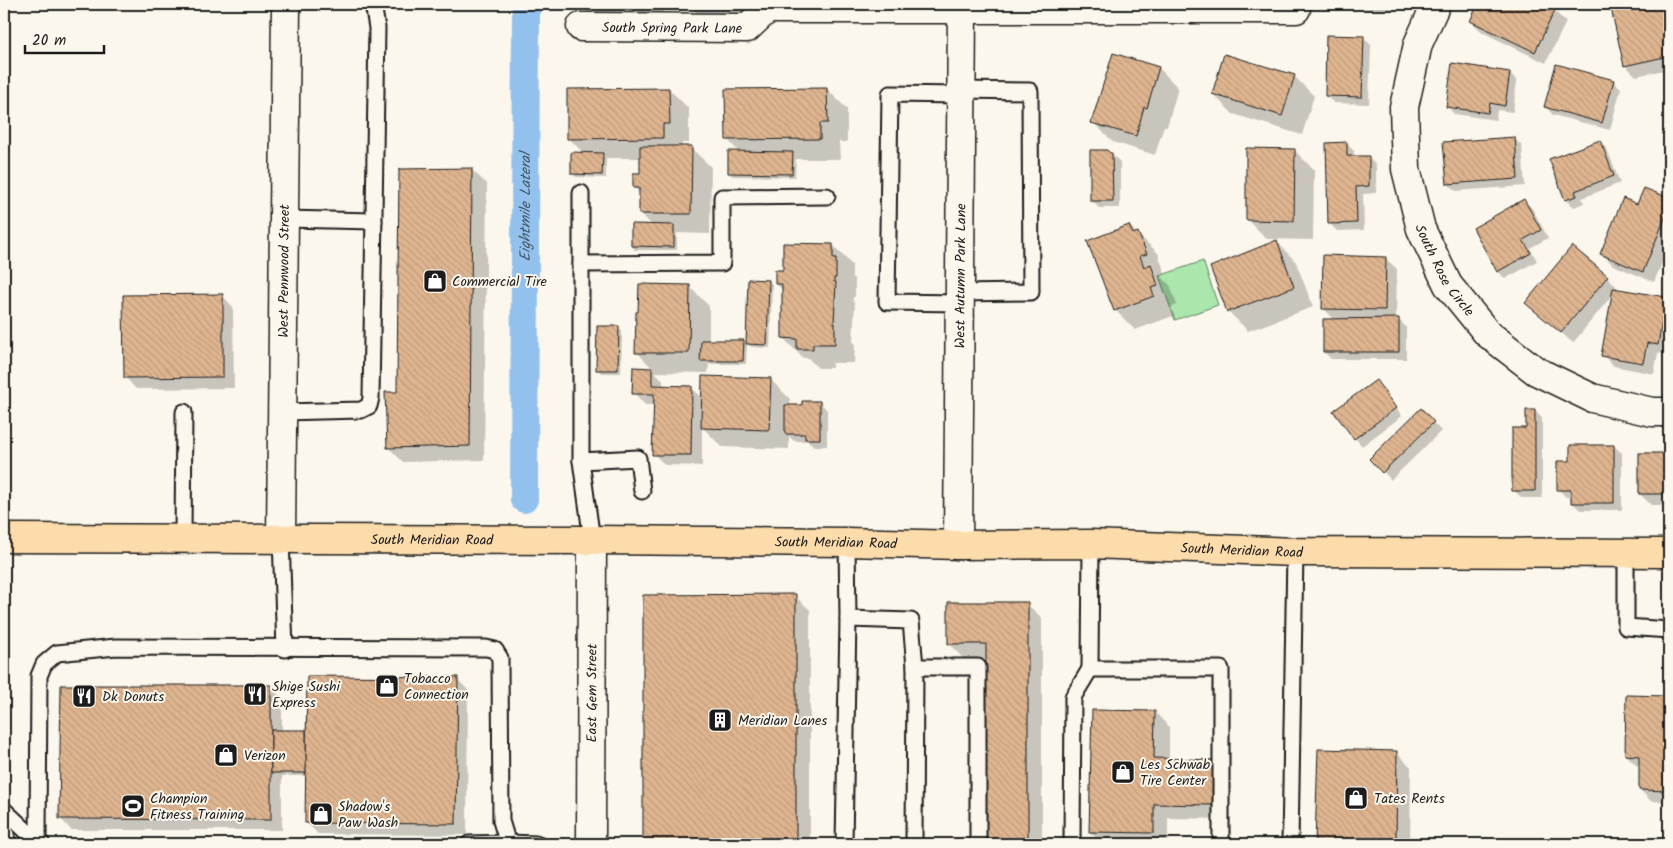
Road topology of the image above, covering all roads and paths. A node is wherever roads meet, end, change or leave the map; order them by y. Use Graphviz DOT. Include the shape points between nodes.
graph roads {
  1 [pos="286,4"];
  2 [pos="373,4"];
  3 [pos="1436,4"];
  4 [pos="962,8"];
  5 [pos="1296,9"];
  6 [pos="581,27"];
  7 [pos="962,92"];
  8 [pos="582,193"];
  9 [pos="828,196"];
  10 [pos="284,219"];
  11 [pos="374,221"];
  12 [pos="581,264"];
  13 [pos="960,298"];
  14 [pos="184,412"];
  15 [pos="282,412"];
  16 [pos="1669,412"];
  17 [pos="581,461"];
  18 [pos="642,491"];
  19 [pos="4,538"];
  20 [pos="183,538"];
  21 [pos="281,539"];
  22 [pos="592,540"];
  23 [pos="847,542"];
  24 [pos="1090,544"];
  25 [pos="958,546"];
  26 [pos="1295,552"];
  27 [pos="1626,553"];
  28 [pos="1669,553"];
  29 [pos="848,619"];
  30 [pos="1669,630"];
  31 [pos="285,648"];
  32 [pos="915,667"];
  33 [pos="1090,669"];
  34 [pos="4,810"];
  35 [pos="4,825"];
  36 [pos="8,844"];
  37 [pos="39,844"];
  38 [pos="469,844"];
  39 [pos="508,844"];
  40 [pos="537,844"];
  41 [pos="591,844"];
  42 [pos="844,844"];
  43 [pos="914,844"];
  44 [pos="978,844"];
  45 [pos="1072,844"];
  46 [pos="1220,844"];
  47 [pos="1290,844"];
  1 -- 10 [label="street, West Pennwood Street"];
  2 -- 11 [label="lane" via="377,28"];
  3 -- 16 [label="street, South Rose Circle" via="1418,44 1404,106 1406,168 1421,229 1448,285 1487,333 1536,371 1592,398 1652,412"];
  4 -- 5 [label="street, South Spring Park Lane"];
  4 -- 6 [label="street, South Spring Park Lane" via="767,9 747,28"];
  4 -- 7 [label="street, West Autumn Park Lane"];
  7 -- 13 [label="street, West Autumn Park Lane"];
  7 -- 13 [label="lane" via="1030,91 1032,292"];
  7 -- 13 [label="lane" via="890,94 888,302"];
  8 -- 12 [label="lane"];
  9 -- 12 [label="lane" via="722,196 722,263"];
  10 -- 11 [label="lane"];
  10 -- 15 [label="street, West Pennwood Street"];
  11 -- 15 [label="lane" via="369,406 361,410"];
  12 -- 17 [label="lane"];
  13 -- 25 [label="street, West Autumn Park Lane"];
  14 -- 20 [label="lane"];
  15 -- 21 [label="street, West Pennwood Street"];
  17 -- 18 [label="lane" via="638,458"];
  17 -- 22 [label="lane"];
  19 -- 20 [label="main road, South Meridian Road"];
  20 -- 21 [label="main road, South Meridian Road"];
  21 -- 22 [label="main road, South Meridian Road"];
  21 -- 31 [label="lane"];
  22 -- 23 [label="main road, South Meridian Road"];
  22 -- 41 [label="street, East Gem Street"];
  23 -- 25 [label="main road, South Meridian Road"];
  23 -- 29 [label="lane"];
  24 -- 25 [label="main road, South Meridian Road"];
  24 -- 26 [label="main road, South Meridian Road"];
  24 -- 33 [label="lane"];
  26 -- 27 [label="main road, South Meridian Road"];
  26 -- 47 [label="lane"];
  27 -- 28 [label="main road, South Meridian Road"];
  27 -- 30 [label="lane" via="1626,627"];
  29 -- 32 [label="lane" via="911,620"];
  29 -- 42 [label="lane"];
  31 -- 37 [label="lane" via="116,647 57,653 50,658 39,676"];
  31 -- 39 [label="lane" via="495,650 500,658 501,821"];
  32 -- 43 [label="lane"];
  32 -- 44 [label="lane" via="978,667"];
  33 -- 45 [label="lane" via="1073,697"];
  33 -- 46 [label="lane" via="1220,669"];
  34 -- 37 [label="lane"];
  35 -- 36 [label="lane"];
  38 -- 39 [label="lane"];
  39 -- 40 [label="lane"];
}
